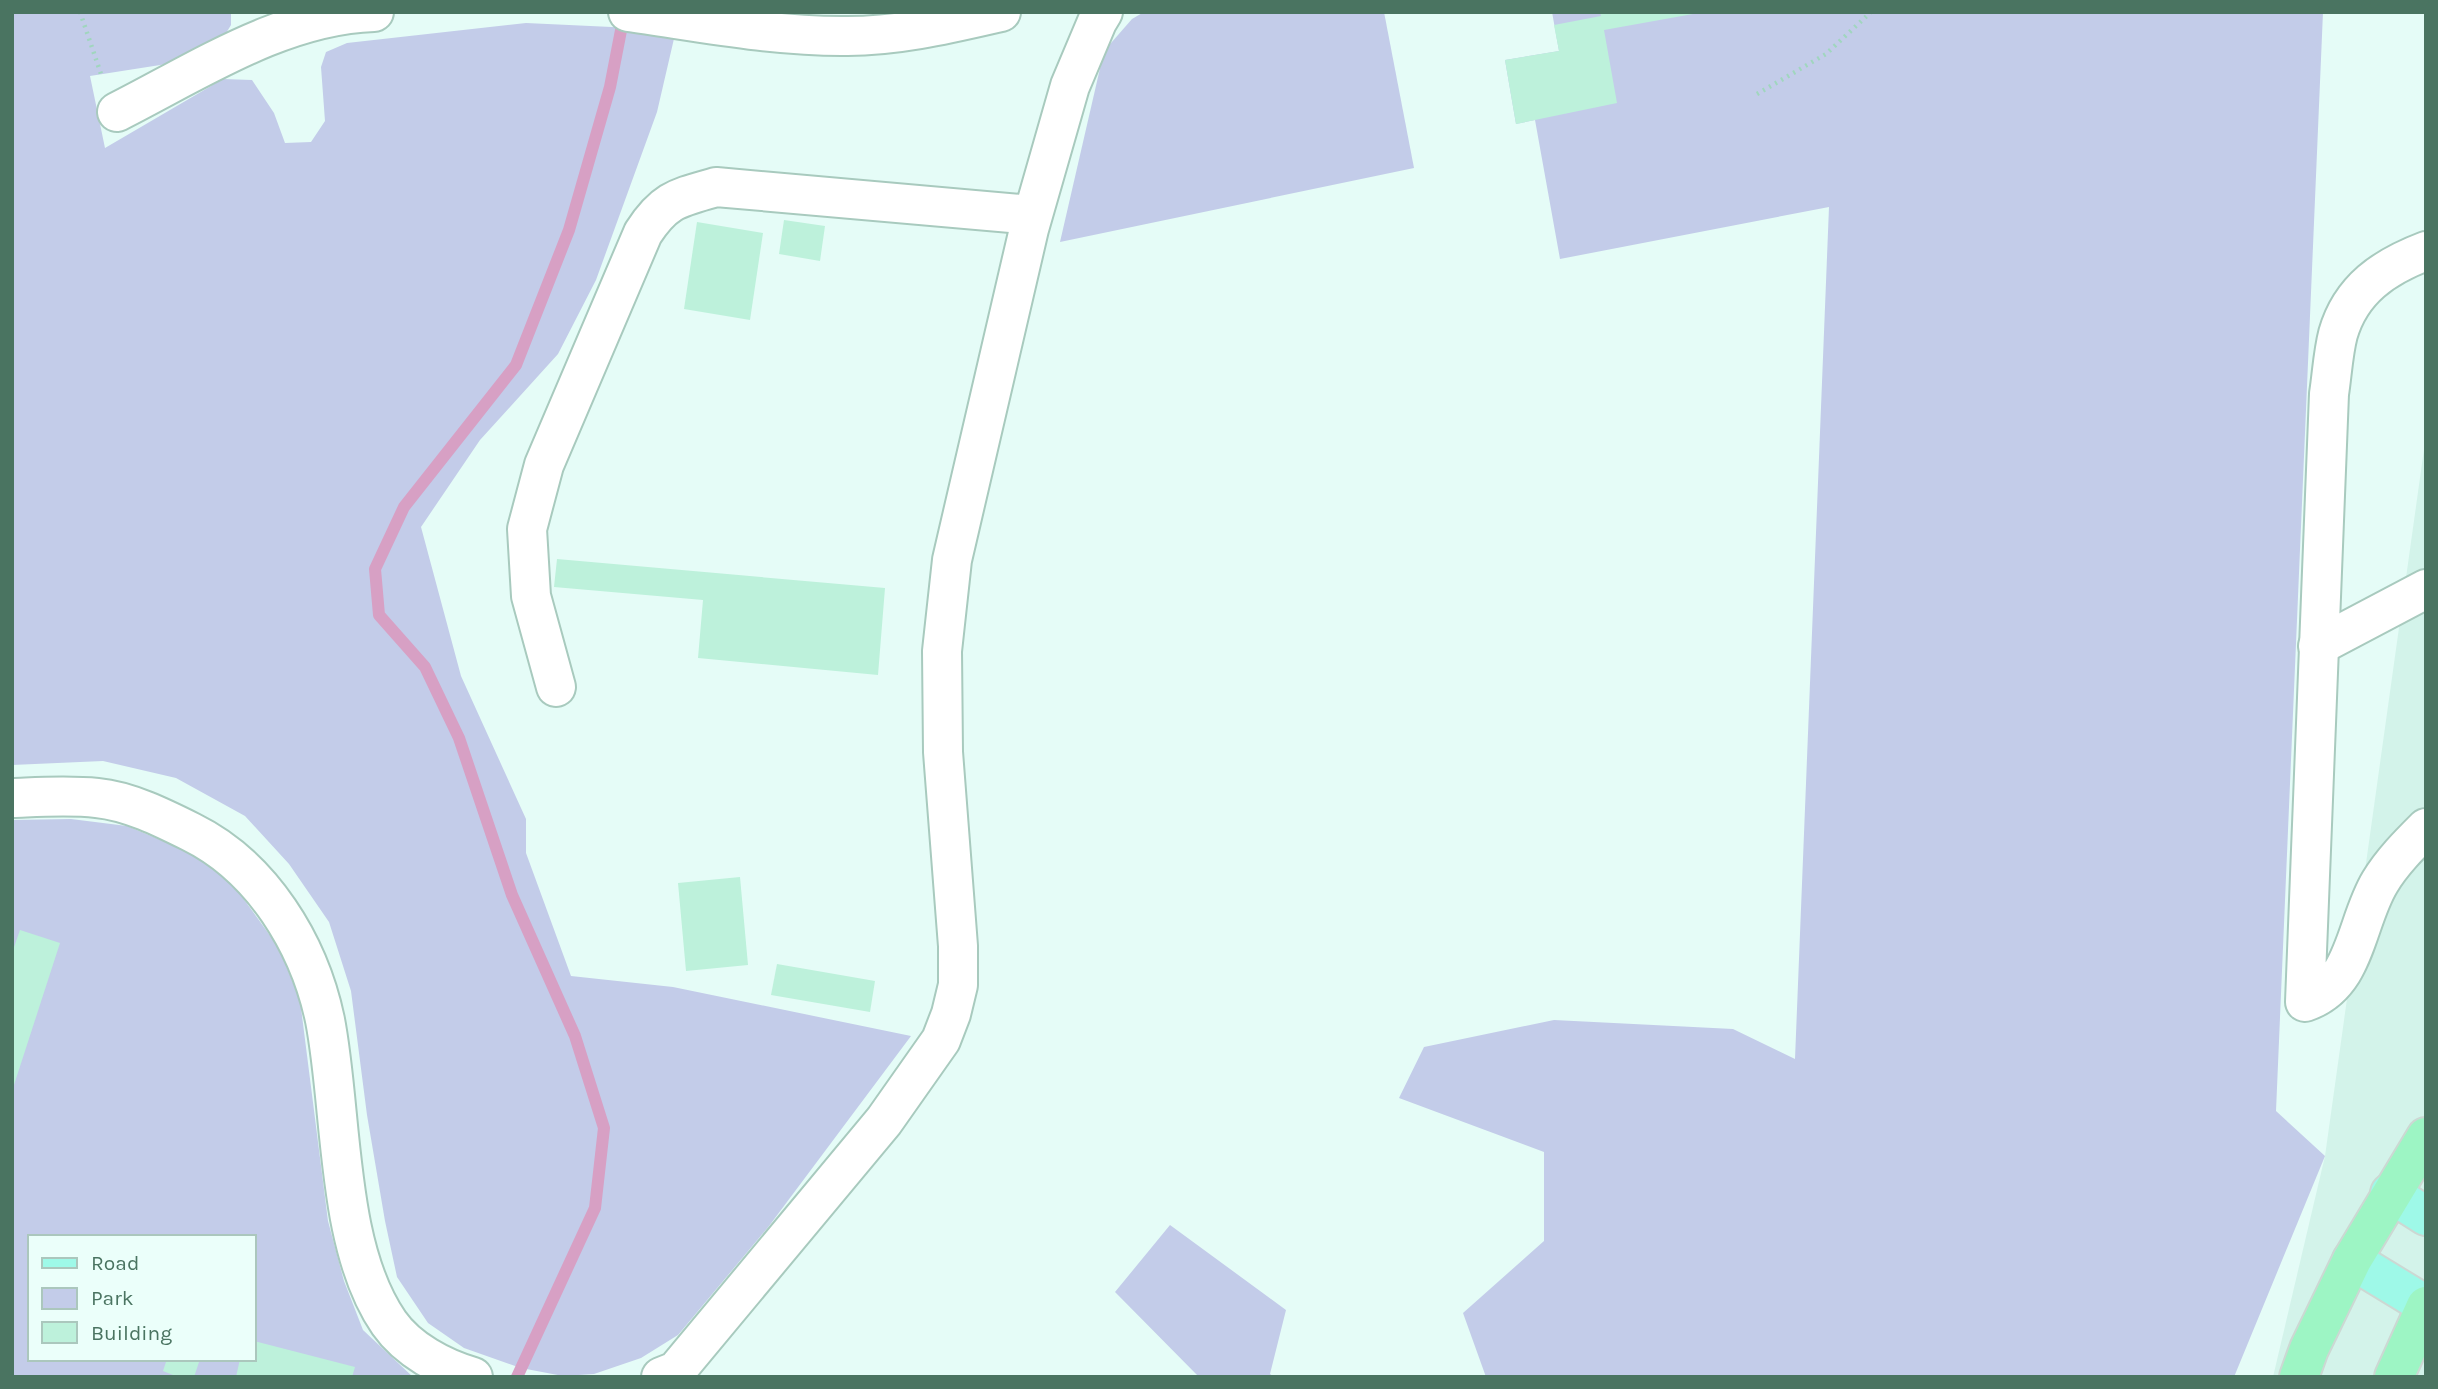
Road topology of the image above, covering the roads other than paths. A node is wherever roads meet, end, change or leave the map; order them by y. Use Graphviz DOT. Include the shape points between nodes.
graph roads {
  1 [pos="374,12"];
  2 [pos="1001,12"];
  3 [pos="1103,12"];
  4 [pos="639,14"];
  5 [pos="117,112"];
  6 [pos="1032,215"];
  7 [pos="2426,251"];
  8 [pos="2426,589"];
  9 [pos="2318,646"];
  10 [pos="556,687"];
  11 [pos="12,799"];
  12 [pos="2426,828"];
  13 [pos="2426,1137"];
  14 [pos="2390,1193"];
  15 [pos="2426,1216"];
  16 [pos="2352,1259"];
  17 [pos="2426,1306"];
  18 [pos="463,1374"];
  19 [pos="670,1375"];
  20 [pos="2299,1377"];
  21 [pos="2394,1377"];
  1 -- 5 [label="street" via="306,22 260,40"];
  2 -- 4 [label="street" via="917,29 844,37"];
  3 -- 6 [label="street" via="1070,86"];
  6 -- 10 [label="street" via="716,187 680,197 657,211 643,233 544,465 527,529 531,596"];
  6 -- 19 [label="street" via="952,561 942,651 943,752 958,946 958,985 951,1014 941,1040 884,1121"];
  7 -- 9 [label="street" via="2365,285 2338,334 2329,394"];
  8 -- 9 [label="street"];
  9 -- 12 [label="street" via="2305,1002 2335,984 2379,884"];
  11 -- 18 [label="street" via="100,798 137,808 209,841 246,870 272,901 296,939 324,1019 351,1225 374,1297 390,1324 411,1346"];
  13 -- 14 [label="highway"];
  14 -- 15 [label="main road"];
  14 -- 16 [label="highway"];
  16 -- 17 [label="main road"];
  16 -- 20 [label="highway"];
  17 -- 21 [label="highway"];
}
